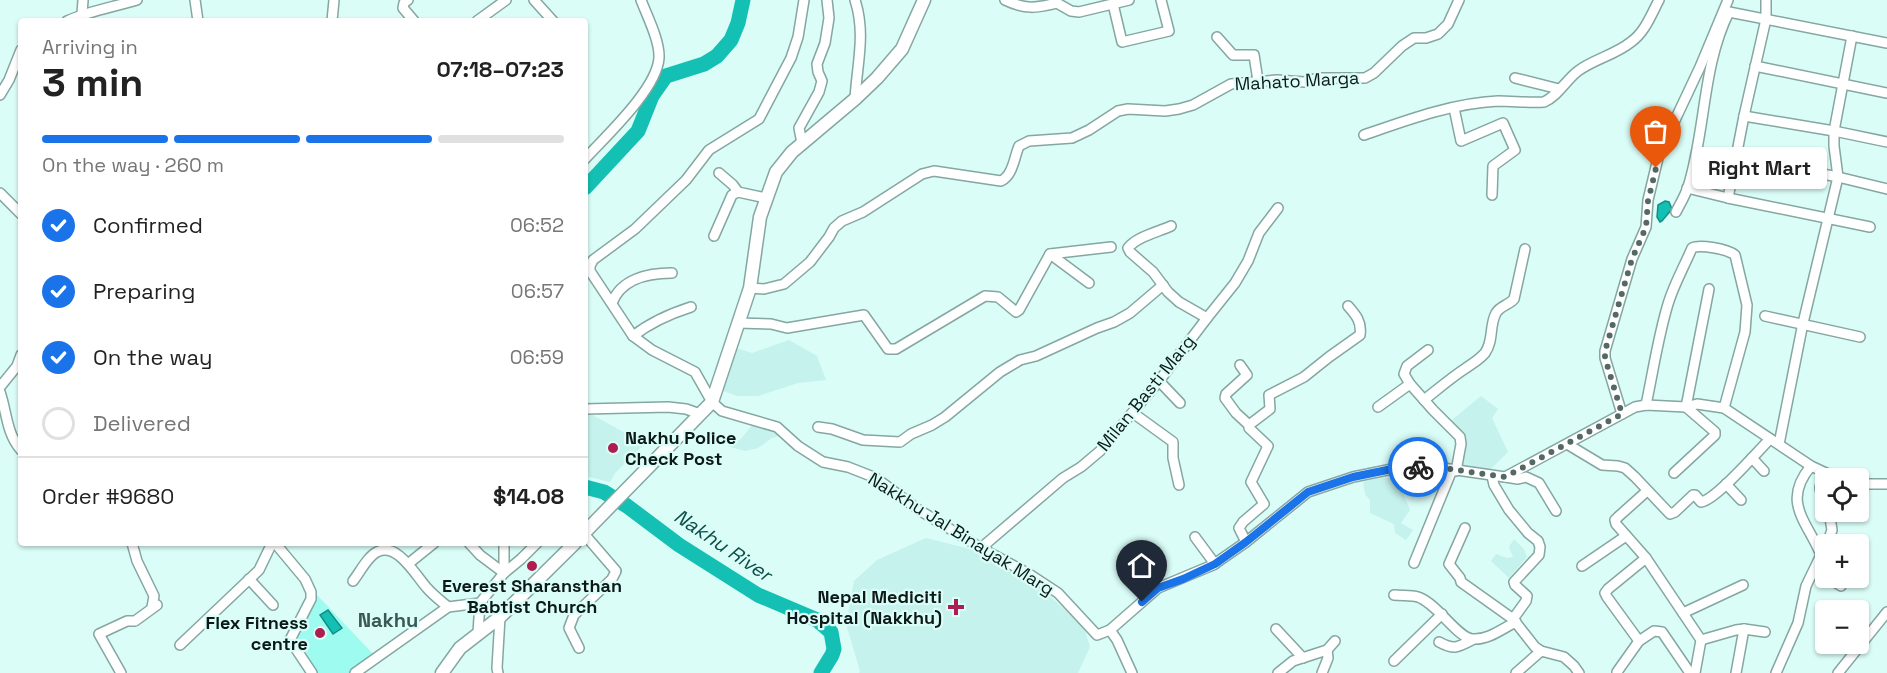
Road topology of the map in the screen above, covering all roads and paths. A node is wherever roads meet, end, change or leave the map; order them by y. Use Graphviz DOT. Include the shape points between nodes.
graph roads {
  1 [pos="83,0"];
  2 [pos="137,0"];
  3 [pos="195,0"];
  4 [pos="408,0"];
  5 [pos="506,0"];
  6 [pos="534,0"];
  7 [pos="641,0"];
  8 [pos="804,0"];
  9 [pos="828,0"];
  10 [pos="855,0"];
  11 [pos="924,0"];
  12 [pos="1005,0"];
  13 [pos="1129,0"];
  14 [pos="1161,0"];
  15 [pos="1459,0"];
  16 [pos="1659,0"];
  17 [pos="1728,0"];
  18 [pos="1766,0"];
  19 [pos="331,1"];
  20 [pos="1058,1"];
  21 [pos="1113,4"];
  22 [pos="82,14"];
  23 [pos="73,18"];
  24 [pos="198,18"];
  25 [pos="332,18"];
  26 [pos="411,18"];
  27 [pos="481,18"];
  28 [pos="550,18"];
  29 [pos="1766,19"];
  30 [pos="1852,36"];
  31 [pos="1217,37"];
  32 [pos="1887,44"];
  33 [pos="18,58"];
  34 [pos="1755,66"];
  35 [pos="1515,78"];
  36 [pos="1258,81"];
  37 [pos="1843,84"];
  38 [pos="1559,90"];
  39 [pos="1887,93"];
  40 [pos="0,95"];
  41 [pos="855,99"];
  42 [pos="1454,108"];
  43 [pos="1744,116"];
  44 [pos="1834,131"];
  45 [pos="1364,135"];
  46 [pos="1887,142"];
  47 [pos="802,143"];
  48 [pos="588,156"];
  49 [pos="1736,157"];
  50 [pos="719,173"];
  51 [pos="1838,177"];
  52 [pos="1687,188"];
  53 [pos="1887,189"];
  54 [pos="738,192"];
  55 [pos="0,193"];
  56 [pos="1492,195"];
  57 [pos="766,198"];
  58 [pos="1728,198"];
  59 [pos="1278,208"];
  60 [pos="18,211"];
  61 [pos="1676,212"];
  62 [pos="1829,219"];
  63 [pos="1171,226"];
  64 [pos="1870,227"];
  65 [pos="714,236"];
  66 [pos="1111,247"];
  67 [pos="1525,249"];
  68 [pos="1050,254"];
  69 [pos="672,273"];
  70 [pos="1089,283"];
  71 [pos="1162,285"];
  72 [pos="750,288"];
  73 [pos="1709,289"];
  74 [pos="612,303"];
  75 [pos="1348,306"];
  76 [pos="691,307"];
  77 [pos="1765,316"];
  78 [pos="1207,318"];
  79 [pos="738,323"];
  80 [pos="1803,323"];
  81 [pos="633,336"];
  82 [pos="1860,337"];
  83 [pos="1428,350"];
  84 [pos="1240,364"];
  85 [pos="18,366"];
  86 [pos="1159,381"];
  87 [pos="1410,384"];
  88 [pos="0,387"];
  89 [pos="0,392"];
  90 [pos="1424,400"];
  91 [pos="712,402"];
  92 [pos="1180,403"];
  93 [pos="1646,405"];
  94 [pos="1378,407"];
  95 [pos="1686,407"];
  96 [pos="1724,408"];
  97 [pos="588,409"];
  98 [pos="1133,413"];
  99 [pos="700,414"];
  100 [pos="1622,414"];
  101 [pos="3,419"];
  102 [pos="1249,425"];
  103 [pos="818,427"];
  104 [pos="1774,442"];
  105 [pos="1567,444"];
  106 [pos="18,447"];
  107 [pos="1752,458"];
  108 [pos="1810,466"];
  109 [pos="1815,468"];
  110 [pos="1454,470"];
  111 [pos="1764,471"];
  112 [pos="1674,473"];
  113 [pos="1492,476"];
  114 [pos="1505,477"];
  115 [pos="1726,484"];
  116 [pos="1869,484"];
  117 [pos="1887,484"];
  118 [pos="1179,485"];
  119 [pos="1647,491"];
  120 [pos="1742,500"];
  121 [pos="1556,511"];
  122 [pos="1465,528"];
  123 [pos="588,531"];
  124 [pos="1626,536"];
  125 [pos="1195,537"];
  126 [pos="588,538"];
  127 [pos="1815,541"];
  128 [pos="1246,542"];
  129 [pos="133,546"];
  130 [pos="271,546"];
  131 [pos="276,546"];
  132 [pos="430,546"];
  133 [pos="472,546"];
  134 [pos="504,546"];
  135 [pos="534,546"];
  136 [pos="571,546"];
  137 [pos="981,548"];
  138 [pos="1646,558"];
  139 [pos="1414,563"];
  140 [pos="408,564"];
  141 [pos="1215,564"];
  142 [pos="1582,566"];
  143 [pos="1815,570"];
  144 [pos="504,573"];
  145 [pos="249,579"];
  146 [pos="353,581"];
  147 [pos="1743,585"];
  148 [pos="1394,595"];
  149 [pos="480,603"];
  150 [pos="273,605"];
  151 [pos="448,608"];
  152 [pos="1887,612"];
  153 [pos="1683,613"];
  154 [pos="1442,614"];
  155 [pos="500,617"];
  156 [pos="1515,620"];
  157 [pos="1276,629"];
  158 [pos="1744,629"];
  159 [pos="1110,630"];
  160 [pos="1765,632"];
  161 [pos="478,633"];
  162 [pos="1472,640"];
  163 [pos="1701,640"];
  164 [pos="1335,641"];
  165 [pos="1639,641"];
  166 [pos="1438,642"];
  167 [pos="180,645"];
  168 [pos="579,648"];
  169 [pos="1327,650"];
  170 [pos="1541,651"];
  171 [pos="1303,658"];
  172 [pos="1394,661"];
  173 [pos="121,673"];
  174 [pos="312,673"];
  175 [pos="355,673"];
  176 [pos="442,673"];
  177 [pos="498,673"];
  178 [pos="1132,673"];
  179 [pos="1278,673"];
  180 [pos="1322,673"];
  181 [pos="1516,673"];
  182 [pos="1579,673"];
  183 [pos="1617,673"];
  184 [pos="1690,673"];
  185 [pos="1695,673"];
  186 [pos="1736,673"];
  187 [pos="1776,673"];
  188 [pos="1838,673"];
  1 -- 22 [label="street"];
  2 -- 22 [label="street"];
  3 -- 24 [label="street"];
  4 -- 26 [label="street" via="403,8"];
  5 -- 27 [label="street"];
  6 -- 28 [label="street"];
  7 -- 48 [label="street" via="659,59 649,86"];
  8 -- 74 [label="street" via="792,58 759,119 709,150 686,180 635,229 593,260 590,271"];
  9 -- 47 [label="street" via="825,43 817,64 822,81 800,128"];
  10 -- 41 [label="street" via="862,34"];
  11 -- 41 [label="main road" via="902,49"];
  12 -- 20 [label="street" via="1033,9"];
  13 -- 21 [label="street"];
  14 -- 21 [label="street" via="1169,31 1122,42"];
  15 -- 36 [label="street, Mahato Marga" via="1448,24 1438,34 1414,38 1365,78"];
  16 -- 38 [label="street" via="1636,39 1587,65"];
  17 -- 100 [label="street" via="1659,154 1646,227 1632,259 1605,351"];
  18 -- 29 [label="street"];
  19 -- 25 [label="street"];
  20 -- 21 [label="street" via="1079,12"];
  22 -- 23 [label="street"];
  29 -- 30 [label="street"];
  29 -- 34 [label="street"];
  29 -- 52 [label="street" via="1729,12 1721,27"];
  30 -- 32 [label="street"];
  30 -- 37 [label="street"];
  31 -- 36 [label="street" via="1233,55 1254,56"];
  33 -- 40 [label="street"];
  34 -- 37 [label="street"];
  34 -- 43 [label="street"];
  35 -- 38 [label="street"];
  36 -- 72 [label="street, Mahato Marga" via="1231,84 1179,109 1118,111 1072,138 1029,141 1019,146 1009,175 1001,181 934,171 922,174 842,221 810,262 784,284"];
  37 -- 39 [label="street"];
  37 -- 44 [label="street"];
  38 -- 42 [label="street" via="1544,102 1497,101"];
  41 -- 47 [label="main road"];
  42 -- 45 [label="street"];
  42 -- 56 [label="street" via="1461,141 1503,123 1515,150 1493,166"];
  43 -- 44 [label="street"];
  43 -- 49 [label="street"];
  44 -- 46 [label="street"];
  44 -- 51 [label="street"];
  47 -- 57 [label="main road" via="776,172"];
  49 -- 51 [label="street"];
  49 -- 58 [label="street"];
  50 -- 54 [label="street"];
  51 -- 53 [label="street"];
  51 -- 62 [label="street"];
  52 -- 58 [label="street"];
  52 -- 61 [label="street"];
  54 -- 57 [label="street"];
  54 -- 65 [label="street" via="732,195"];
  55 -- 60 [label="street"];
  57 -- 72 [label="main road"];
  58 -- 62 [label="street"];
  59 -- 78 [label="street, Milan Basti Marg" via="1259,233 1235,283"];
  62 -- 64 [label="street"];
  62 -- 80 [label="street"];
  63 -- 71 [label="street" via="1128,248"];
  66 -- 68 [label="street"];
  67 -- 90 [label="street" via="1514,299 1496,312 1486,351"];
  68 -- 70 [label="street"];
  68 -- 79 [label="street" via="1016,312 998,297 985,296 896,349 888,349 864,315 787,328"];
  69 -- 74 [label="street" via="645,275 627,284 616,292"];
  71 -- 78 [label="street" via="1179,302"];
  71 -- 103 [label="street" via="1114,322 1020,360 945,417 900,442 862,441"];
  72 -- 79 [label="main road"];
  73 -- 95 [label="street"];
  74 -- 81 [label="street"];
  75 -- 102 [label="street" via="1358,317 1360,335 1304,377 1269,395 1270,409"];
  76 -- 81 [label="street" via="669,314"];
  77 -- 80 [label="street"];
  78 -- 86 [label="street, Milan Basti Marg"];
  79 -- 91 [label="main road"];
  80 -- 82 [label="street"];
  80 -- 104 [label="street"];
  81 -- 91 [label="street" via="695,372"];
  83 -- 87 [label="street" via="1404,370"];
  84 -- 102 [label="street" via="1246,376 1224,398"];
  85 -- 88 [label="street"];
  86 -- 92 [label="street"];
  86 -- 98 [label="street, Milan Basti Marg"];
  87 -- 90 [label="street"];
  87 -- 94 [label="street"];
  89 -- 101 [label="street"];
  90 -- 110 [label="street" via="1460,437"];
  91 -- 99 [label="main road"];
  91 -- 137 [label="street, Nakkhu Jal Binayak Marg" via="727,413 777,427 823,462 876,478"];
  93 -- 95 [label="street"];
  93 -- 96 [label="street" via="1668,304 1692,248 1698,246 1735,255 1747,305 1745,332"];
  93 -- 100 [label="street"];
  95 -- 96 [label="street" via="1697,404"];
  95 -- 112 [label="street" via="1715,432"];
  96 -- 104 [label="street"];
  97 -- 99 [label="street" via="668,407"];
  98 -- 118 [label="street" via="1173,442"];
  98 -- 137 [label="street, Milan Basti Marg" via="1100,451 1063,477"];
  99 -- 123 [label="main road"];
  100 -- 105 [label="street"];
  101 -- 106 [label="street"];
  102 -- 128 [label="street" via="1268,446 1251,482 1264,504 1239,528"];
  104 -- 107 [label="street"];
  104 -- 108 [label="street"];
  105 -- 114 [label="street"];
  105 -- 119 [label="street" via="1602,465 1625,468"];
  107 -- 111 [label="street"];
  107 -- 115 [label="street"];
  108 -- 109 [label="street"];
  108 -- 127 [label="street" via="1800,478 1796,493 1802,521"];
  110 -- 113 [label="street"];
  110 -- 128 [label="street" via="1392,469 1308,492"];
  110 -- 139 [label="street"];
  113 -- 114 [label="street"];
  113 -- 156 [label="street" via="1509,510 1540,547 1539,555 1515,582 1527,596"];
  114 -- 121 [label="street" via="1526,477 1539,483"];
  115 -- 119 [label="street" via="1704,502 1691,496 1670,514"];
  115 -- 120 [label="street"];
  116 -- 117 [label="street"];
  119 -- 124 [label="street" via="1615,520"];
  122 -- 156 [label="street" via="1450,566 1461,582"];
  124 -- 138 [label="street"];
  124 -- 142 [label="street"];
  125 -- 141 [label="street"];
  126 -- 168 [label="street" via="616,571 574,615 569,628"];
  128 -- 141 [label="street"];
  129 -- 173 [label="street" via="155,606 135,621 99,634"];
  130 -- 145 [label="street" via="259,570"];
  131 -- 174 [label="street" via="305,579 311,592 290,640"];
  132 -- 140 [label="street"];
  133 -- 144 [label="street"];
  134 -- 144 [label="street"];
  135 -- 144 [label="street"];
  136 -- 155 [label="main road"];
  137 -- 159 [label="street, Nakkhu Jal Binayak Marg" via="1058,593 1097,635"];
  138 -- 153 [label="street"];
  138 -- 165 [label="street" via="1605,593"];
  140 -- 146 [label="street" via="385,549 376,552"];
  140 -- 151 [label="street"];
  141 -- 159 [label="street" via="1158,588"];
  143 -- 187 [label="street"];
  144 -- 149 [label="street"];
  145 -- 150 [label="street"];
  145 -- 167 [label="street"];
  147 -- 153 [label="street"];
  148 -- 154 [label="street" via="1419,597"];
  149 -- 151 [label="street"];
  149 -- 161 [label="street"];
  151 -- 175 [label="street"];
  152 -- 188 [label="street"];
  153 -- 163 [label="street"];
  154 -- 162 [label="street"];
  154 -- 172 [label="street"];
  155 -- 161 [label="main road"];
  155 -- 177 [label="street"];
  156 -- 162 [label="street" via="1491,636"];
  156 -- 170 [label="street"];
  157 -- 171 [label="street"];
  158 -- 160 [label="street"];
  158 -- 163 [label="street"];
  158 -- 186 [label="street"];
  159 -- 178 [label="street"];
  161 -- 176 [label="main road" via="460,648"];
  162 -- 166 [label="street" via="1457,648"];
  163 -- 185 [label="street"];
  164 -- 169 [label="street"];
  165 -- 183 [label="street"];
  165 -- 184 [label="street" via="1654,631 1662,632"];
  169 -- 171 [label="street"];
  169 -- 180 [label="street"];
  170 -- 181 [label="street"];
  170 -- 182 [label="street" via="1564,657"];
  171 -- 179 [label="street"];
}
